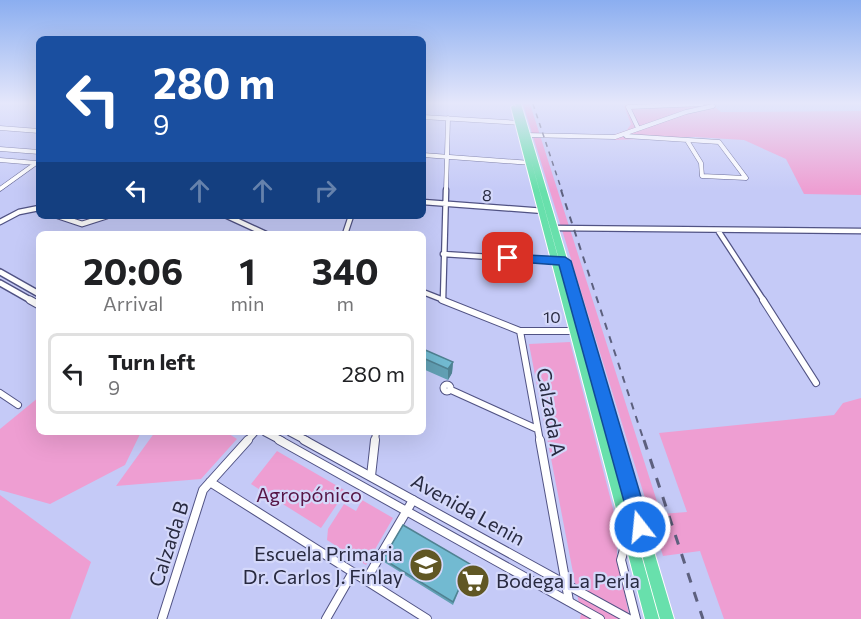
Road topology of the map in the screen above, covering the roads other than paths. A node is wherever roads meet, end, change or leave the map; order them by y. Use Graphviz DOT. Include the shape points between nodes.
graph roads {
  1 [pos="448,133"];
  2 [pos="628,133"];
  3 [pos="524,135"];
  4 [pos="621,136"];
  5 [pos="688,142"];
  6 [pos="0,149"];
  7 [pos="36,152"];
  8 [pos="426,156"];
  9 [pos="447,157"];
  10 [pos="0,160"];
  11 [pos="36,162"];
  12 [pos="36,163"];
  13 [pos="532,163"];
  14 [pos="0,181"];
  15 [pos="10,182"];
  16 [pos="0,189"];
  17 [pos="426,202"];
  18 [pos="444,204"];
  19 [pos="36,209"];
  20 [pos="545,211"];
  21 [pos="63,219"];
  22 [pos="102,219"];
  23 [pos="235,219"];
  24 [pos="0,222"];
  25 [pos="550,228"];
  26 [pos="264,231"];
  27 [pos="861,231"];
  28 [pos="719,232"];
  29 [pos="443,254"];
  30 [pos="560,261"];
  31 [pos="0,272"];
  32 [pos="0,283"];
  33 [pos="36,292"];
  34 [pos="426,293"];
  35 [pos="443,300"];
  36 [pos="36,303"];
  37 [pos="519,331"];
  38 [pos="573,331"];
  39 [pos="585,331"];
  40 [pos="816,383"];
  41 [pos="451,390"];
  42 [pos="0,393"];
  43 [pos="18,405"];
  44 [pos="537,429"];
  45 [pos="252,435"];
  46 [pos="270,435"];
  47 [pos="296,435"];
  48 [pos="376,435"];
  49 [pos="371,476"];
  50 [pos="210,482"];
  51 [pos="413,500"];
  52 [pos="407,510"];
  53 [pos="629,533"];
  54 [pos="353,572"];
  55 [pos="366,580"];
  56 [pos="566,584"];
  57 [pos="569,602"];
  58 [pos="162,619"];
  59 [pos="326,619"];
  60 [pos="427,619"];
  61 [pos="600,619"];
  62 [pos="629,619"];
  63 [pos="636,619"];
  64 [pos="652,619"];
  65 [pos="667,619"];
  1 -- 9 [label="street"];
  2 -- 4 [label="street"];
  3 -- 4 [label="street"];
  3 -- 13 [label="highway"];
  4 -- 5 [label="street" via="674,137"];
  5 -- 5 [label="street" via="701,163 702,176 746,178 719,142"];
  6 -- 7 [label="street"];
  8 -- 9 [label="street"];
  9 -- 13 [label="street"];
  9 -- 18 [label="street"];
  10 -- 11 [label="street"];
  12 -- 15 [label="street"];
  13 -- 20 [label="highway"];
  14 -- 15 [label="street"];
  15 -- 16 [label="street"];
  17 -- 18 [label="street, 8"];
  18 -- 20 [label="street, 8"];
  18 -- 29 [label="street"];
  19 -- 24 [label="street"];
  20 -- 25 [label="highway"];
  21 -- 22 [label="street" via="76,225"];
  23 -- 26 [label="street"];
  25 -- 28 [label="street"];
  25 -- 30 [label="highway"];
  27 -- 28 [label="street"];
  28 -- 40 [label="street"];
  29 -- 30 [label="street"];
  29 -- 35 [label="street"];
  30 -- 38 [label="highway"];
  30 -- 39 [label="highway"];
  31 -- 33 [label="street"];
  32 -- 36 [label="street"];
  34 -- 35 [label="street"];
  35 -- 37 [label="street"];
  37 -- 38 [label="street, 10"];
  37 -- 44 [label="street, Calzada A"];
  38 -- 39 [label="street, 10"];
  38 -- 53 [label="highway"];
  39 -- 65 [label="highway"];
  41 -- 44 [label="street"];
  42 -- 43 [label="street"];
  44 -- 56 [label="street, Calzada A"];
  45 -- 50 [label="street, Calzada B"];
  46 -- 52 [label="street, Avenida Lenin"];
  47 -- 49 [label="street, Avenida Lenin"];
  48 -- 49 [label="street"];
  49 -- 51 [label="street, Avenida Lenin"];
  50 -- 54 [label="street"];
  50 -- 58 [label="street, Calzada B" via="204,490"];
  51 -- 52 [label="street"];
  51 -- 56 [label="street, Avenida Lenin"];
  52 -- 55 [label="street"];
  52 -- 57 [label="street, Avenida Lenin"];
  53 -- 63 [label="street" via="621,560"];
  53 -- 64 [label="highway"];
  54 -- 55 [label="street"];
  54 -- 59 [label="street"];
  55 -- 60 [label="street"];
  56 -- 57 [label="street, Calzada A"];
  56 -- 62 [label="street, Avenida Lenin"];
  57 -- 61 [label="street, Avenida Lenin"];
}
